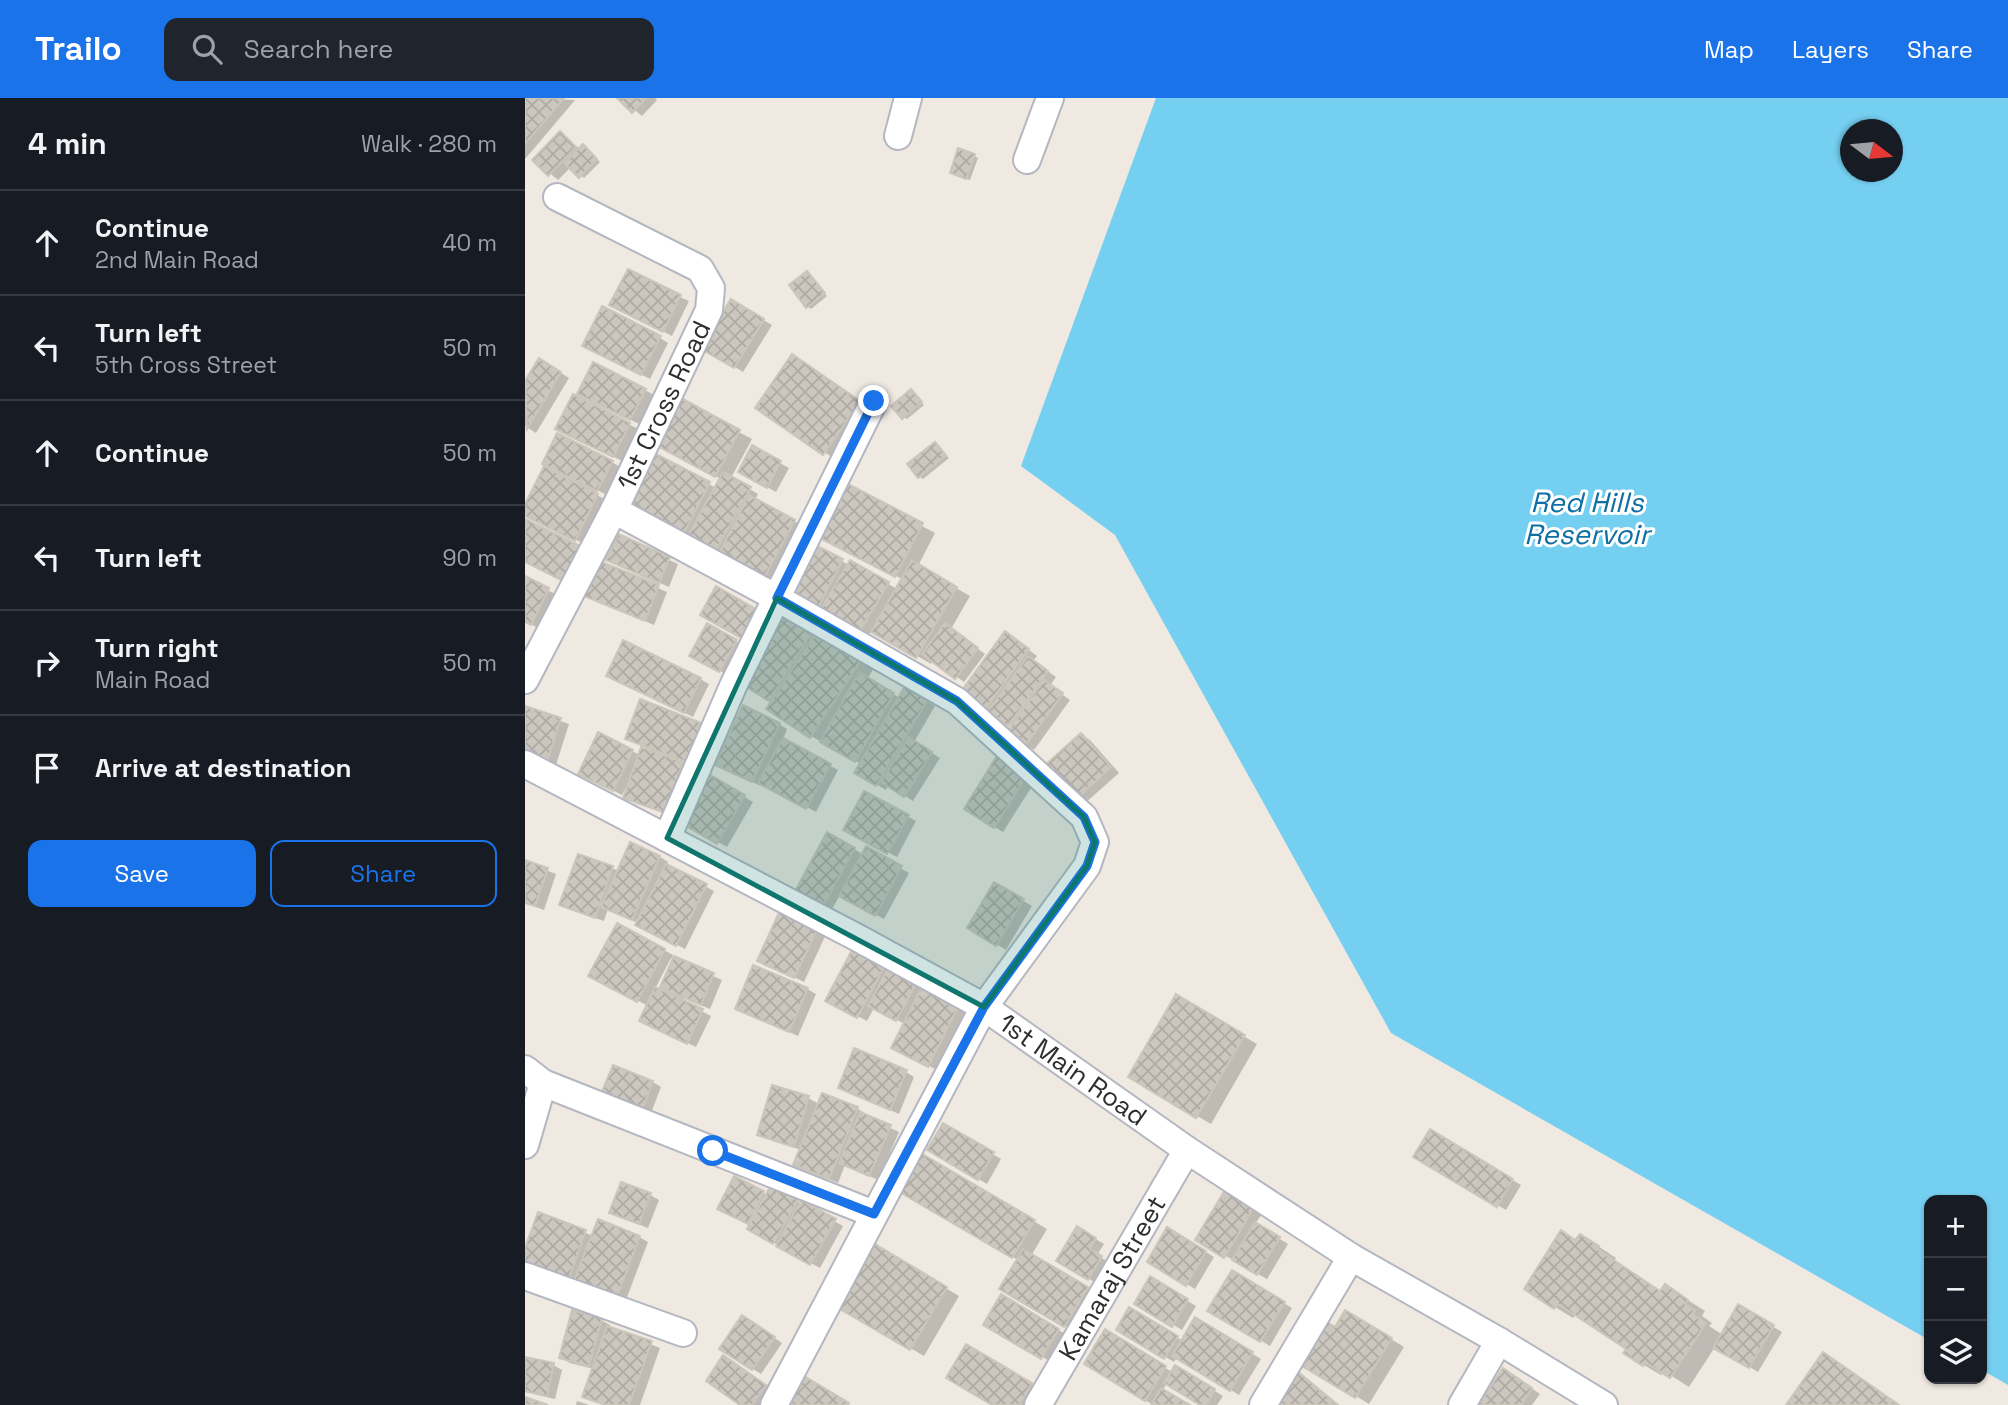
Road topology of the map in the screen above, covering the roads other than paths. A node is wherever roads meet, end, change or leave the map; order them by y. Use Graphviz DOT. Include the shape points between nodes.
graph roads {
  1 [pos="908,98"];
  2 [pos="1050,98"];
  3 [pos="898,136"];
  4 [pos="1027,160"];
  5 [pos="558,197"];
  6 [pos="874,401"];
  7 [pos="614,510"];
  8 [pos="777,598"];
  9 [pos="525,680"];
  10 [pos="525,764"];
  11 [pos="667,838"];
  12 [pos="984,1007"];
  13 [pos="534,1076"];
  14 [pos="525,1145"];
  15 [pos="1187,1150"];
  16 [pos="874,1214"];
  17 [pos="1352,1257"];
  18 [pos="525,1276"];
  19 [pos="683,1333"];
  20 [pos="1499,1341"];
  21 [pos="774,1405"];
  22 [pos="1038,1405"];
  23 [pos="1263,1405"];
  24 [pos="1462,1405"];
  25 [pos="1604,1405"];
  1 -- 3 [label="street"];
  2 -- 4 [label="street"];
  5 -- 7 [label="street, 1st Cross Road" via="700,269 711,288 709,310"];
  6 -- 8 [label="street"];
  7 -- 8 [label="street"];
  7 -- 9 [label="street, 1st Cross Road"];
  8 -- 11 [label="street"];
  8 -- 12 [label="street" via="957,701 1084,817 1095,842 1087,866"];
  10 -- 11 [label="street, 1st Main Road"];
  11 -- 12 [label="street, 1st Main Road"];
  12 -- 15 [label="street, 1st Main Road"];
  12 -- 16 [label="street"];
  13 -- 14 [label="street"];
  13 -- 16 [label="street"];
  15 -- 17 [label="street, 1st Main Road"];
  15 -- 22 [label="street, Kamaraj Street"];
  16 -- 21 [label="street"];
  17 -- 20 [label="street, 1st Main Road"];
  17 -- 23 [label="street"];
  18 -- 19 [label="street"];
  20 -- 24 [label="street"];
  20 -- 25 [label="street, 1st Main Road"];
}
